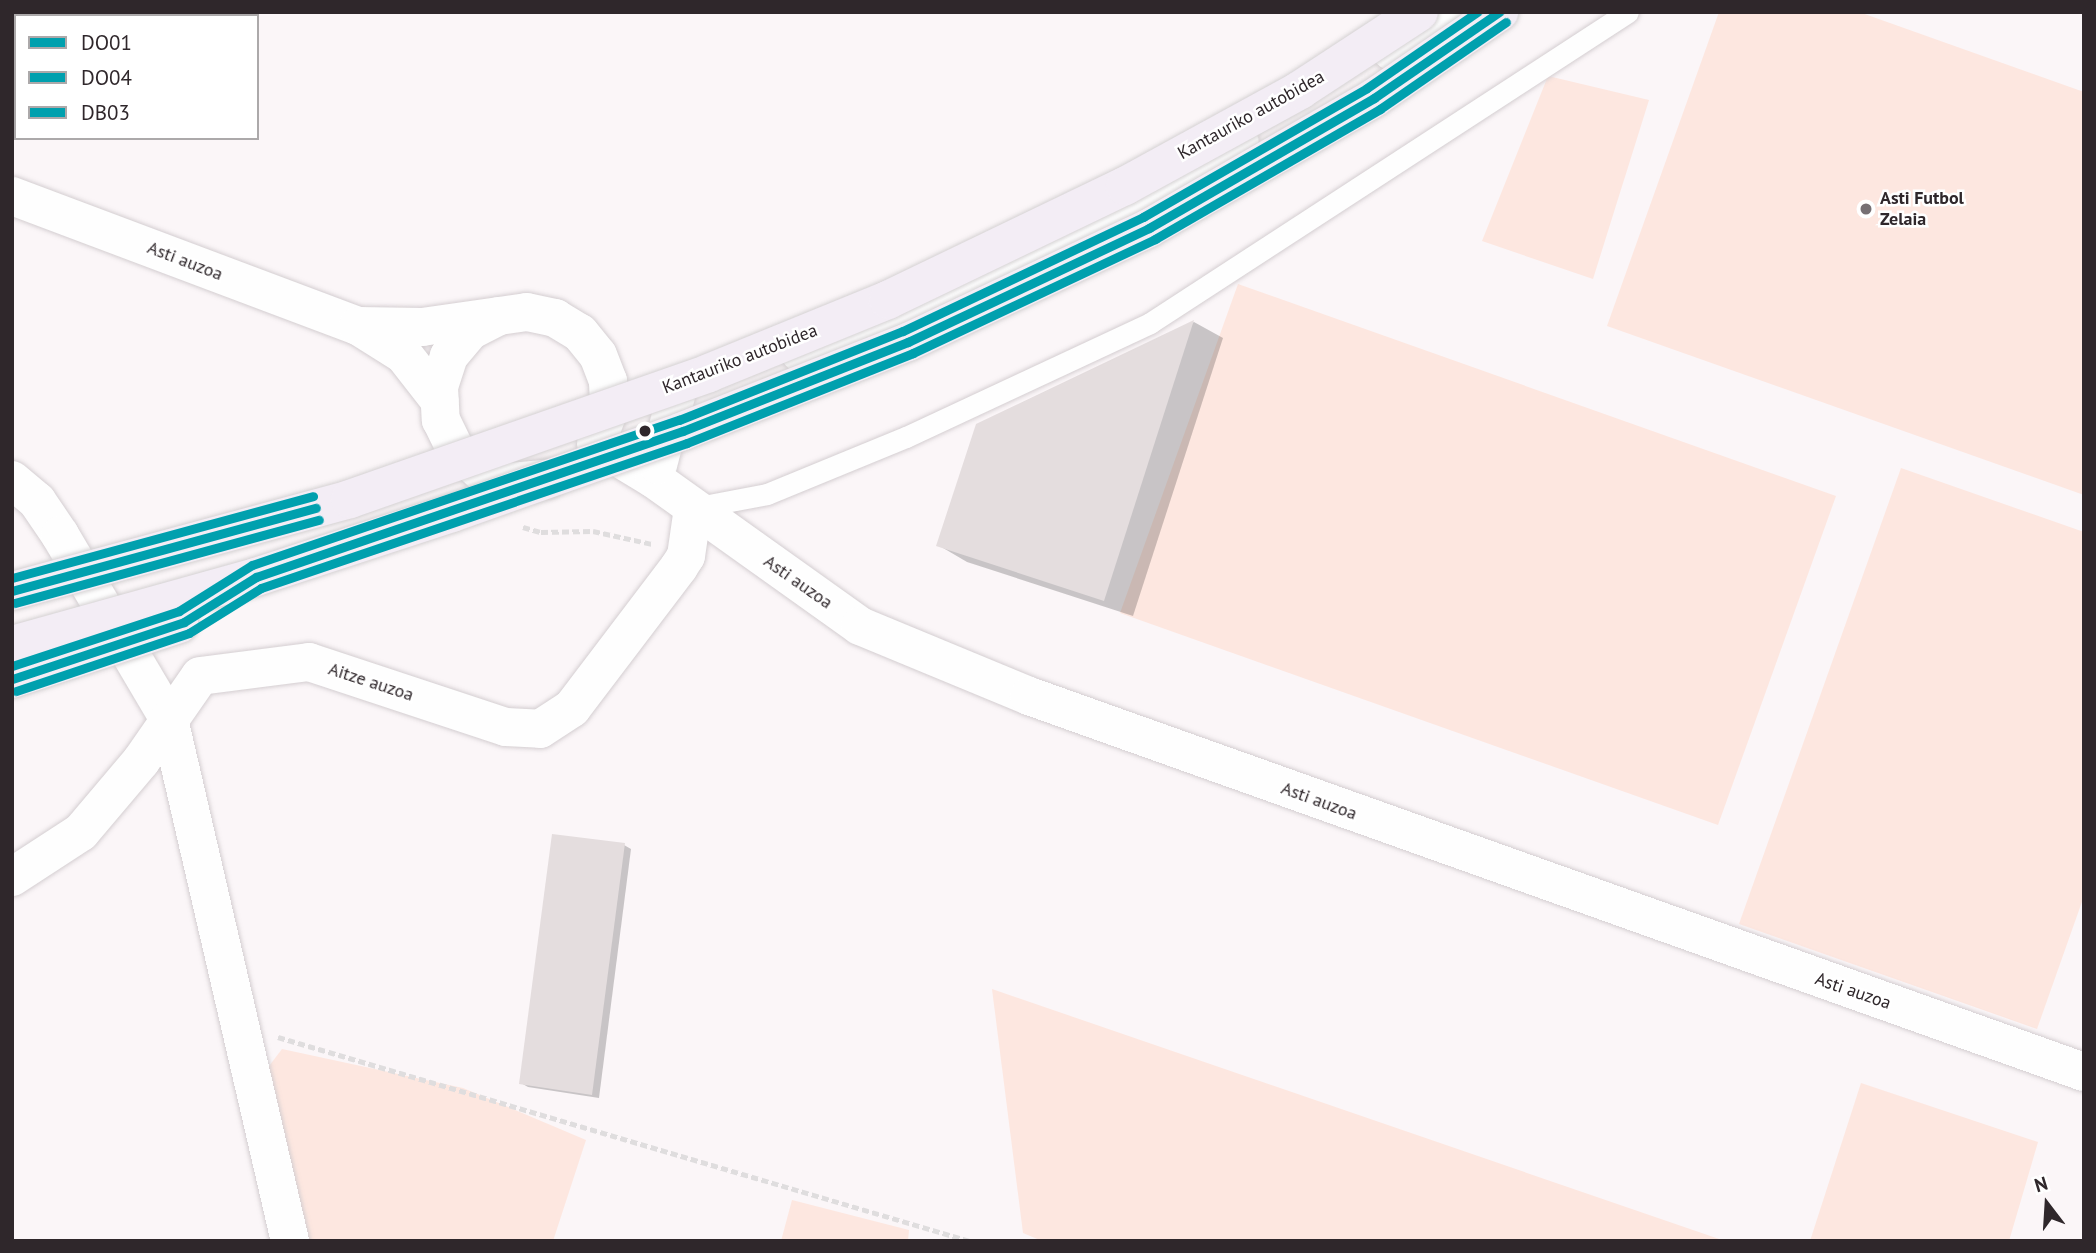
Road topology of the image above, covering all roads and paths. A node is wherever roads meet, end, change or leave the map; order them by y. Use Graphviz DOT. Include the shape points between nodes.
graph roads {
  1 [pos="1419,12"];
  2 [pos="1450,12"];
  3 [pos="1499,12"];
  4 [pos="1628,12"];
  5 [pos="12,196"];
  6 [pos="499,316"];
  7 [pos="358,326"];
  8 [pos="598,355"];
  9 [pos="676,396"];
  10 [pos="440,401"];
  11 [pos="602,427"];
  12 [pos="654,479"];
  13 [pos="12,480"];
  14 [pos="693,508"];
  15 [pos="519,526"];
  16 [pos="686,556"];
  17 [pos="256,577"];
  18 [pos="12,591"];
  19 [pos="12,645"];
  20 [pos="12,679"];
  21 [pos="169,719"];
  22 [pos="12,877"];
  23 [pos="240,1026"];
  24 [pos="2084,1072"];
  25 [pos="289,1241"];
  26 [pos="970,1241"];
  1 -- 18 [label="highway, Kantauriko autobidea, bridge" via="1300,90 1125,186 888,300 709,373 350,499"];
  2 -- 9 [label="street" via="1145,200 867,331"];
  3 -- 17 [label="highway, bridge" via="1362,105 1149,228 908,342 683,431"];
  4 -- 14 [label="lane" via="1150,323 906,437 779,489"];
  5 -- 7 [label="street, Asti auzoa"];
  6 -- 7 [label="street, Asti auzoa" via="422,327"];
  6 -- 8 [label="street" via="527,312 555,318 580,333"];
  6 -- 10 [label="street" via="470,331 449,356 439,387"];
  7 -- 10 [label="street, Asti auzoa" via="404,355"];
  8 -- 9 [label="street"];
  8 -- 11 [label="street" via="608,382"];
  9 -- 11 [label="street"];
  9 -- 12 [label="street"];
  10 -- 11 [label="street" via="441,420 455,449 480,471 510,482 543,481 573,468"];
  11 -- 12 [label="street, Asti auzoa"];
  12 -- 14 [label="street, Asti auzoa"];
  13 -- 21 [label="street" via="37,501 60,536"];
  14 -- 16 [label="street, Aitze auzoa"];
  14 -- 24 [label="street, Asti auzoa" via="860,626 1029,696"];
  15 -- 16 [label="path" via="541,532 593,531"];
  16 -- 21 [label="street, Aitze auzoa" via="572,708 540,729 506,727 309,662 200,676"];
  17 -- 19 [label="highway, bridge"];
  17 -- 20 [label="highway, bridge" via="184,622"];
  21 -- 22 [label="street, Aitze auzoa" via="141,761 81,832"];
  21 -- 23 [label="street"];
  23 -- 25 [label="street"];
  23 -- 26 [label="path" via="463,1088"];
}
